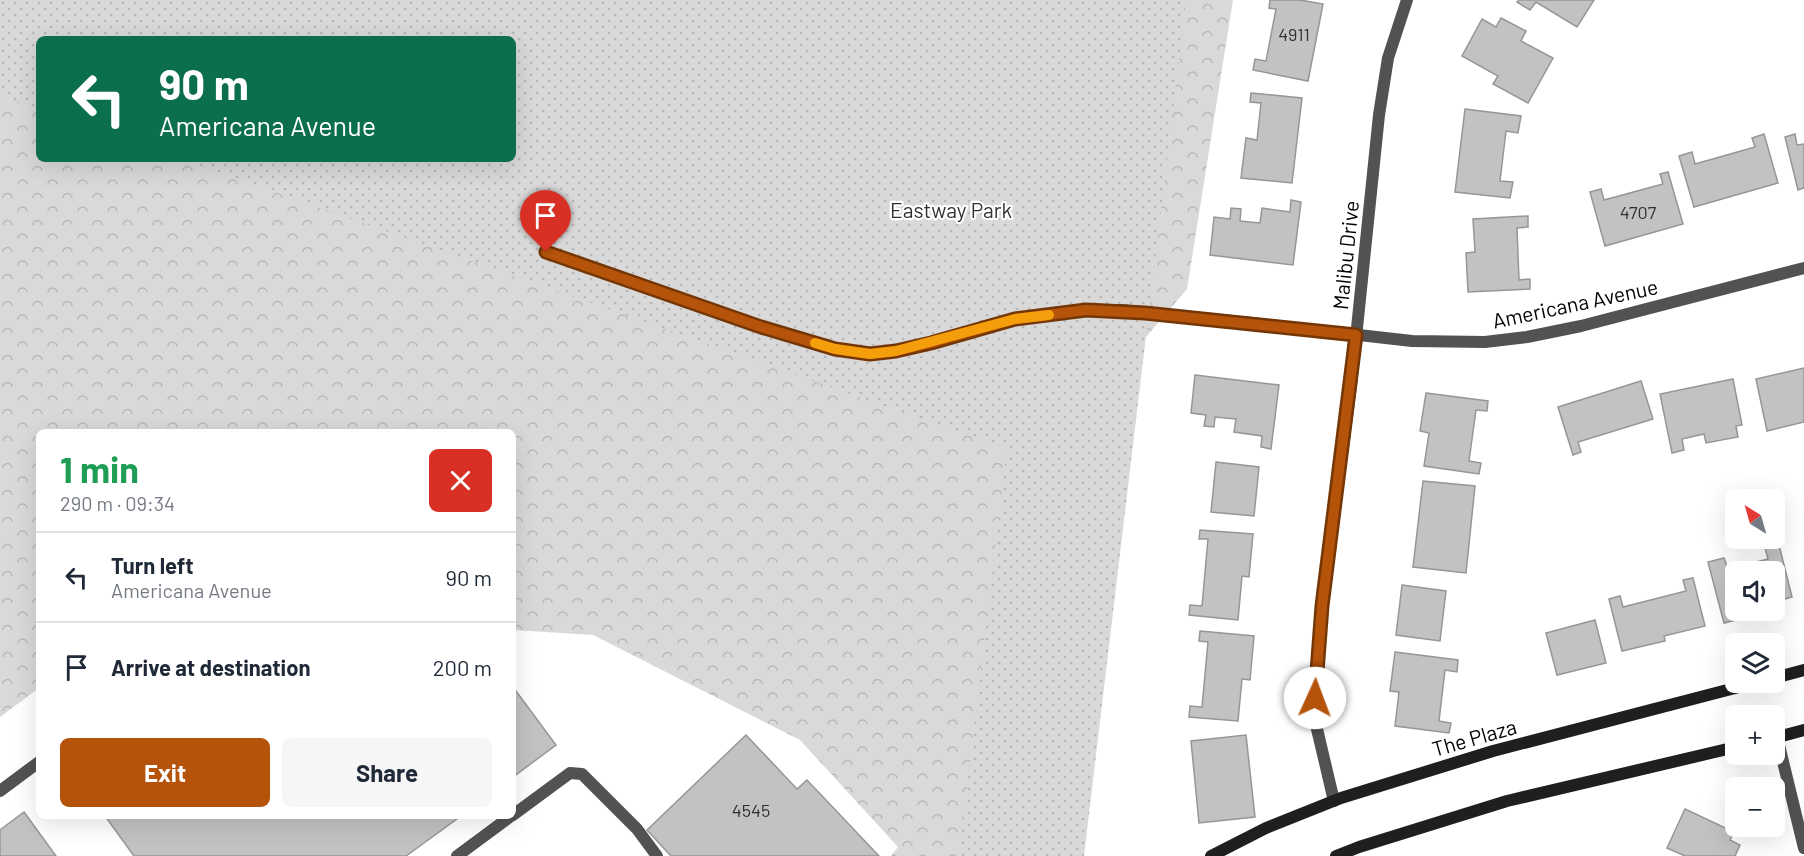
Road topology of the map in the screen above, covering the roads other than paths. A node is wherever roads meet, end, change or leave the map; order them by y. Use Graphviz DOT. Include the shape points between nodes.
graph roads {
  1 [pos="1407,0"];
  2 [pos="546,252"];
  3 [pos="1804,268"];
  4 [pos="1356,335"];
  5 [pos="1804,670"];
  6 [pos="1785,675"];
  7 [pos="1725,691"];
  8 [pos="1804,729"];
  9 [pos="1785,735"];
  10 [pos="1725,750"];
  11 [pos="36,764"];
  12 [pos="1783,765"];
  13 [pos="0,791"];
  14 [pos="1334,801"];
  15 [pos="516,812"];
  16 [pos="507,819"];
  17 [pos="1804,848"];
  18 [pos="457,856"];
  19 [pos="657,856"];
  20 [pos="1211,856"];
  21 [pos="1336,856"];
  1 -- 4 [label="street, Malibu Drive" via="1388,58 1379,115"];
  2 -- 4 [label="street, Americana Avenue" via="761,327 835,349 870,354 931,343 1015,319 1086,310"];
  3 -- 4 [label="street, Americana Avenue" via="1527,337 1448,343"];
  4 -- 14 [label="street, Malibu Drive" via="1317,660 1317,729"];
  5 -- 6 [label="main road"];
  7 -- 14 [label="main road, The Plaza" via="1493,751"];
  8 -- 9 [label="main road"];
  10 -- 21 [label="main road" via="1507,801"];
  11 -- 13 [label="street"];
  12 -- 17 [label="street"];
  14 -- 20 [label="main road, The Plaza" via="1266,828"];
  15 -- 19 [label="street" via="570,773 582,774 637,829"];
  16 -- 18 [label="street"];
}
